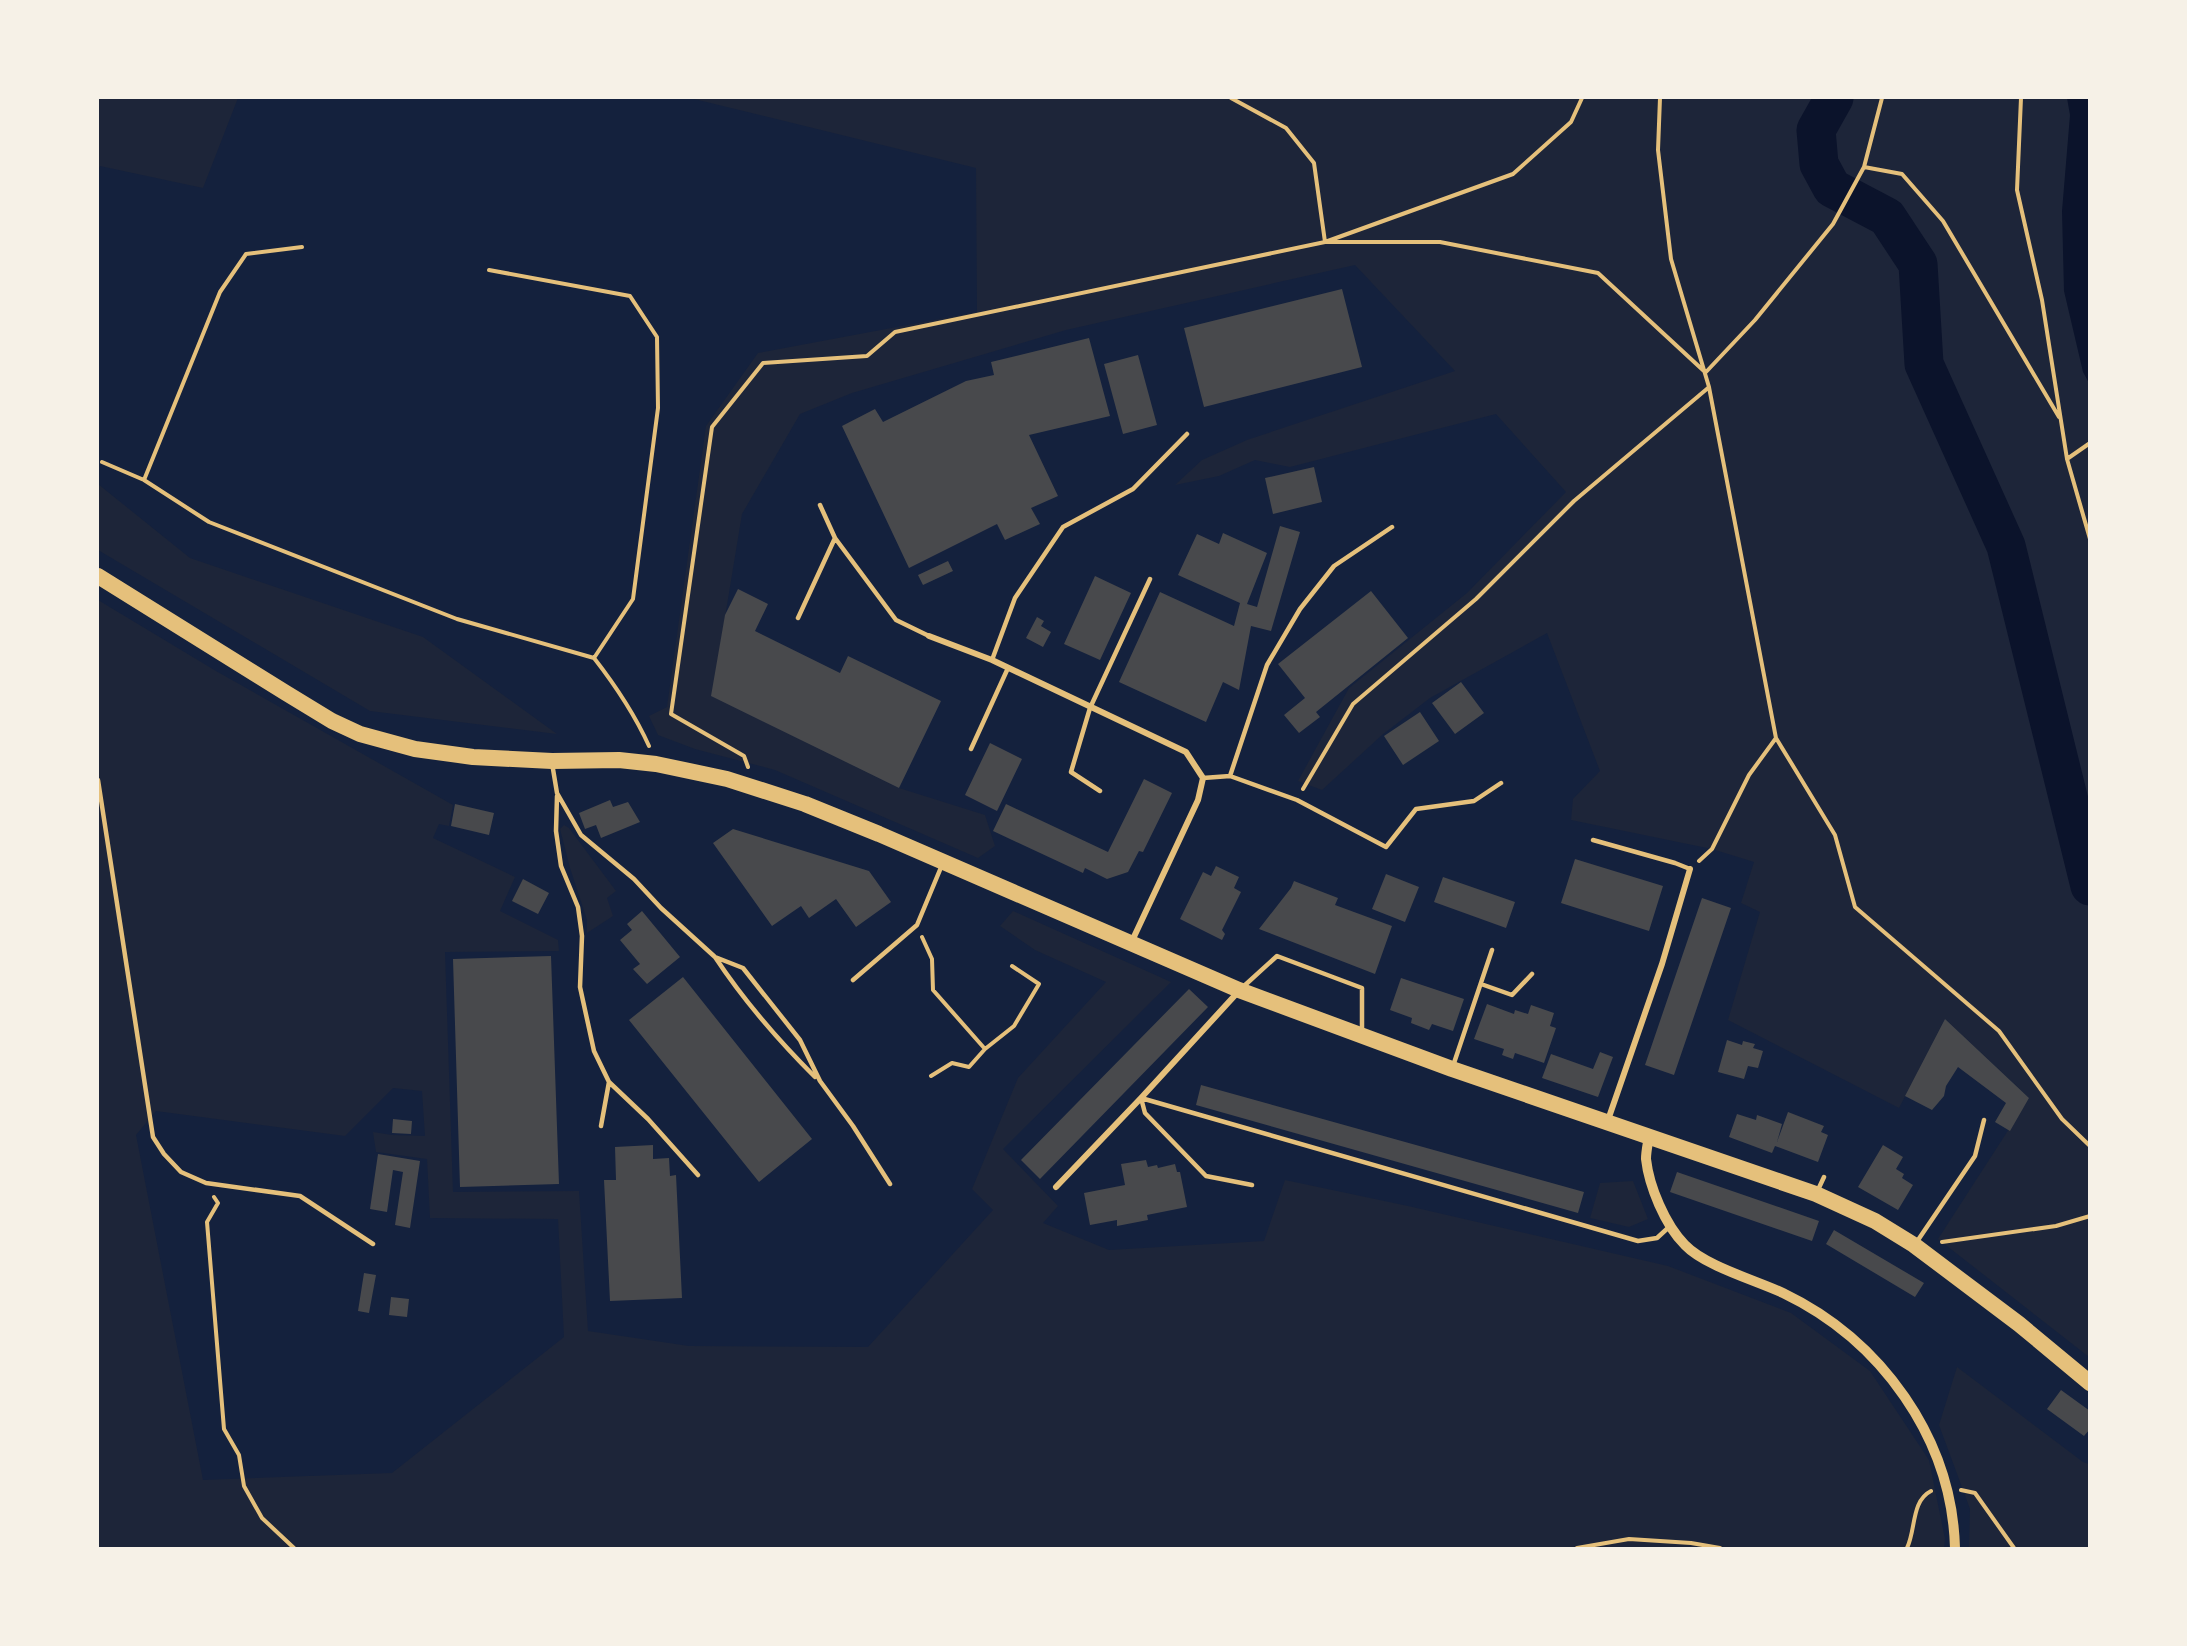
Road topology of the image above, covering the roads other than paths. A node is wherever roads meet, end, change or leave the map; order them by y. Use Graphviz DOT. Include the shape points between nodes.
graph roads {
  1 [pos="1187,434"];
  2 [pos="820,506"];
  3 [pos="1392,527"];
  4 [pos="835,538"];
  5 [pos="98,576"];
  6 [pos="1150,579"];
  7 [pos="798,618"];
  8 [pos="929,636"];
  9 [pos="992,660"];
  10 [pos="1008,668"];
  11 [pos="1090,708"];
  12 [pos="971,749"];
  13 [pos="552,761"];
  14 [pos="1230,776"];
  15 [pos="1203,778"];
  16 [pos="98,780"];
  17 [pos="1501,783"];
  18 [pos="1100,792"];
  19 [pos="557,793"];
  20 [pos="1593,840"];
  21 [pos="943,862"];
  22 [pos="1690,869"];
  23 [pos="1131,943"];
  24 [pos="1492,950"];
  25 [pos="715,957"];
  26 [pos="1532,974"];
  27 [pos="853,980"];
  28 [pos="1481,984"];
  29 [pos="1239,990"];
  30 [pos="1362,1036"];
  31 [pos="1452,1069"];
  32 [pos="820,1081"];
  33 [pos="609,1082"];
  34 [pos="1141,1098"];
  35 [pos="1984,1120"];
  36 [pos="1607,1122"];
  37 [pos="601,1125"];
  38 [pos="1649,1136"];
  39 [pos="698,1175"];
  40 [pos="1824,1177"];
  41 [pos="890,1184"];
  42 [pos="1252,1185"];
  43 [pos="1056,1187"];
  44 [pos="1816,1194"];
  45 [pos="1671,1226"];
  46 [pos="373,1244"];
  47 [pos="1914,1245"];
  48 [pos="2090,1383"];
  49 [pos="1955,1548"];
  1 -- 9 [label="lane" via="1133,489 1063,527 1016,598"];
  2 -- 4 [label="lane"];
  3 -- 14 [label="lane" via="1334,566 1300,609 1267,665"];
  4 -- 7 [label="lane"];
  4 -- 8 [label="lane" via="896,620"];
  5 -- 13 [label="highway" via="332,721 360,734 427,751"];
  6 -- 11 [label="lane"];
  8 -- 9 [label="street"];
  9 -- 10 [label="street"];
  10 -- 11 [label="street"];
  10 -- 12 [label="lane"];
  11 -- 15 [label="street" via="1186,752"];
  11 -- 18 [label="lane" via="1071,771"];
  13 -- 19 [label="lane"];
  13 -- 21 [label="highway" via="619,760 718,777 816,808"];
  14 -- 15 [label="lane"];
  14 -- 17 [label="lane" via="1296,800 1386,847 1416,809 1474,801"];
  15 -- 23 [label="street" via="1198,800"];
  16 -- 46 [label="lane" via="153,1137 181,1172 206,1183 300,1196"];
  19 -- 25 [label="lane" via="581,835 634,879"];
  19 -- 33 [label="lane" via="556,831 561,866 578,908 582,936 580,987 594,1051"];
  20 -- 22 [label="lane"];
  21 -- 23 [label="highway"];
  21 -- 27 [label="lane" via="917,925"];
  22 -- 36 [label="street" via="1662,964"];
  23 -- 29 [label="highway"];
  24 -- 28 [label="lane"];
  25 -- 32 [label="lane" via="780,1042"];
  25 -- 32 [label="lane" via="743,968 800,1040"];
  26 -- 28 [label="lane" via="1512,995"];
  28 -- 31 [label="lane"];
  29 -- 30 [label="highway"];
  29 -- 30 [label="lane" via="1277,956 1362,988"];
  29 -- 34 [label="street"];
  30 -- 31 [label="highway"];
  31 -- 36 [label="highway"];
  32 -- 41 [label="lane"];
  33 -- 37 [label="lane"];
  33 -- 39 [label="lane"];
  34 -- 42 [label="lane" via="1145,1113 1206,1176"];
  34 -- 43 [label="street"];
  34 -- 45 [label="lane" via="1638,1241 1657,1238"];
  35 -- 47 [label="lane" via="1975,1156"];
  36 -- 38 [label="highway"];
  38 -- 44 [label="highway"];
  38 -- 45 [label="street" via="1649,1177"];
  40 -- 44 [label="lane"];
  44 -- 47 [label="highway" via="1875,1221"];
  45 -- 49 [label="street" via="1684,1245 1702,1258 1785,1294 1829,1319 1872,1355 1892,1378 1934,1448 1945,1485"];
  47 -- 48 [label="highway"];
}
